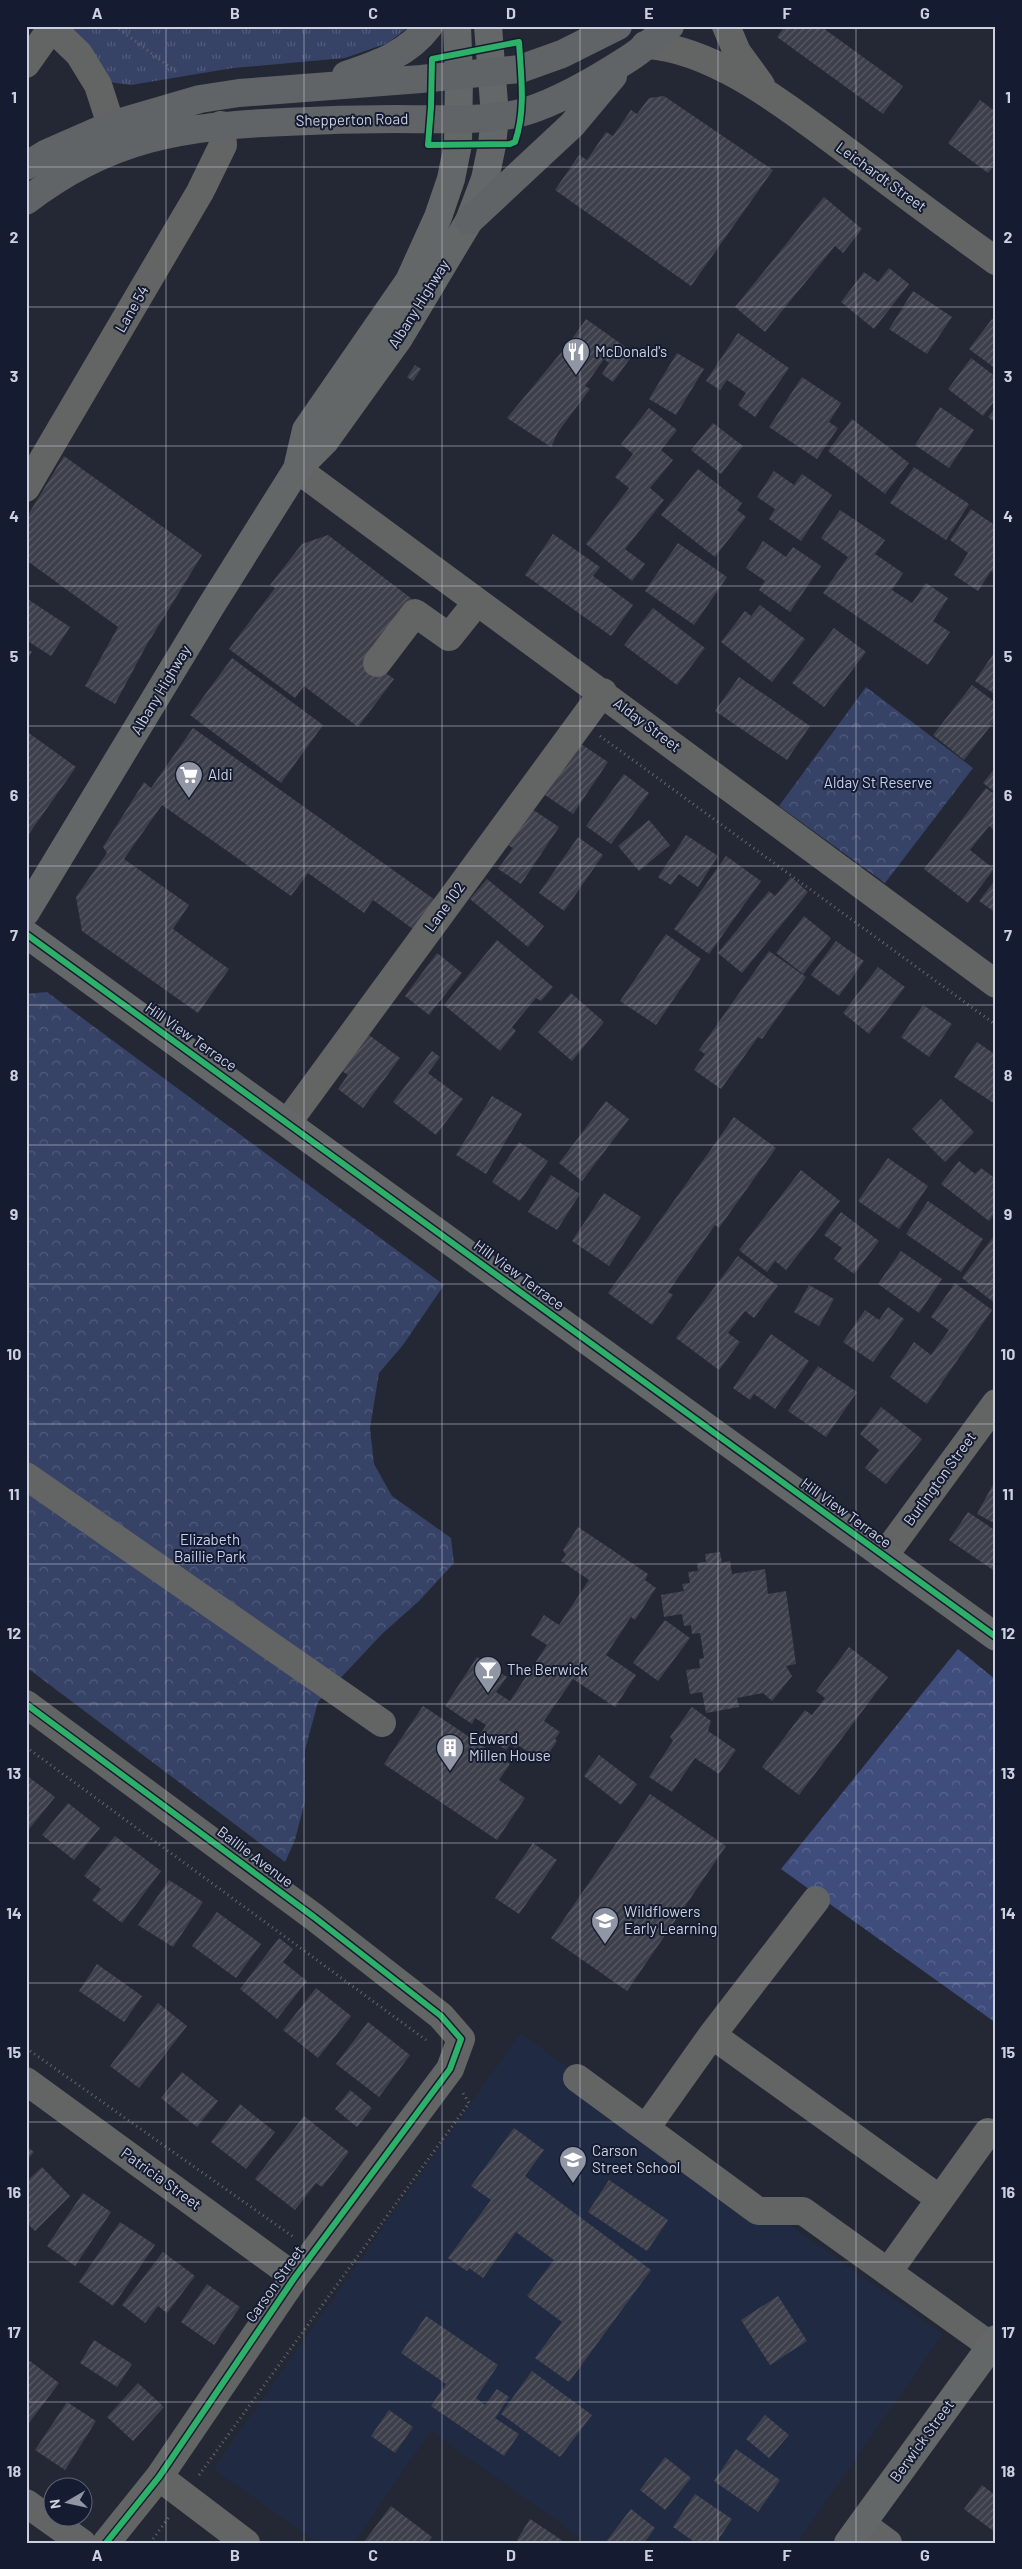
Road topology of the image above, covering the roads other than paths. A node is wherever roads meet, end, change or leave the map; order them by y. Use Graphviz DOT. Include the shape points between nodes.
graph roads {
  1 [pos="429,26"];
  2 [pos="457,26"];
  3 [pos="488,26"];
  4 [pos="618,26"];
  5 [pos="670,26"];
  6 [pos="726,26"];
  7 [pos="52,27"];
  8 [pos="637,52"];
  9 [pos="26,64"];
  10 [pos="491,70"];
  11 [pos="459,76"];
  12 [pos="304,88"];
  13 [pos="767,92"];
  14 [pos="495,116"];
  15 [pos="458,118"];
  16 [pos="110,125"];
  17 [pos="221,125"];
  18 [pos="26,166"];
  19 [pos="26,201"];
  20 [pos="469,221"];
  21 [pos="996,261"];
  22 [pos="297,469"];
  23 [pos="26,488"];
  24 [pos="477,602"];
  25 [pos="377,662"];
  26 [pos="603,692"];
  27 [pos="26,912"];
  28 [pos="26,934"];
  29 [pos="996,984"];
  30 [pos="288,1122"];
  31 [pos="996,1403"];
  32 [pos="26,1476"];
  33 [pos="884,1556"];
  34 [pos="996,1637"];
  35 [pos="26,1704"];
  36 [pos="382,1723"];
  37 [pos="816,1900"];
  38 [pos="712,2035"];
  39 [pos="461,2039"];
  40 [pos="576,2078"];
  41 [pos="26,2081"];
  42 [pos="646,2128"];
  43 [pos="988,2132"];
  44 [pos="940,2199"];
  45 [pos="888,2272"];
  46 [pos="295,2276"];
  47 [pos="993,2342"];
  48 [pos="159,2478"];
  49 [pos="26,2503"];
  50 [pos="855,2533"];
  51 [pos="82,2543"];
  52 [pos="106,2543"];
  53 [pos="246,2543"];
  54 [pos="888,2543"];
  1 -- 12 [label="highway" via="405,50 378,64"];
  2 -- 11 [label="main road, Albany Highway"];
  3 -- 10 [label="main road, Albany Highway"];
  4 -- 10 [label="highway" via="562,54 520,69"];
  5 -- 8 [label="highway, Shepperton Road"];
  6 -- 13 [label="street, Leichardt Street" via="737,52"];
  7 -- 9 [label="street"];
  7 -- 16 [label="street" via="79,54 98,85"];
  8 -- 13 [label="street, Leichardt Street" via="671,49 703,59"];
  8 -- 14 [label="highway, Shepperton Road" via="552,101 520,113"];
  8 -- 20 [label="highway" via="572,125"];
  10 -- 11 [label="highway"];
  10 -- 14 [label="main road, Albany Highway"];
  11 -- 12 [label="highway"];
  11 -- 15 [label="main road, Albany Highway"];
  12 -- 16 [label="highway" via="200,99"];
  13 -- 21 [label="street, Leichardt Street"];
  14 -- 15 [label="highway, Shepperton Road"];
  14 -- 20 [label="main road, Albany Highway" via="485,179"];
  15 -- 17 [label="highway, Shepperton Road"];
  15 -- 22 [label="main road, Albany Highway" via="457,150 451,178 422,257 409,281 306,430"];
  16 -- 18 [label="highway"];
  17 -- 19 [label="highway, Shepperton Road" via="163,135 113,150 78,167"];
  17 -- 23 [label="street, Lane 54" via="223,145 200,192"];
  20 -- 22 [label="main road, Albany Highway" via="394,346 325,441"];
  22 -- 24 [label="street, Alday Street"];
  22 -- 27 [label="main road, Albany Highway"];
  24 -- 25 [label="street" via="449,637 415,612"];
  24 -- 26 [label="street, Alday Street"];
  26 -- 29 [label="street, Alday Street"];
  26 -- 30 [label="street, Lane 102"];
  28 -- 30 [label="main road, Hill View Terrace"];
  30 -- 33 [label="main road, Hill View Terrace"];
  31 -- 33 [label="street, Burlington Street"];
  32 -- 36 [label="street"];
  33 -- 34 [label="main road, Hill View Terrace"];
  35 -- 39 [label="street, Baillie Avenue" via="314,1917 440,2016"];
  37 -- 38 [label="street"];
  38 -- 42 [label="street"];
  38 -- 44 [label="street"];
  39 -- 46 [label="street, Carson Street" via="450,2069"];
  40 -- 42 [label="street"];
  41 -- 46 [label="street, Patricia Street"];
  42 -- 45 [label="street" via="758,2211 803,2211"];
  43 -- 44 [label="street"];
  44 -- 45 [label="street"];
  45 -- 47 [label="street"];
  46 -- 48 [label="street, Carson Street"];
  47 -- 50 [label="main road, Berwick Street"];
  48 -- 52 [label="street, Carson Street"];
  48 -- 53 [label="street"];
  49 -- 51 [label="street"];
  50 -- 54 [label="street"];
}
